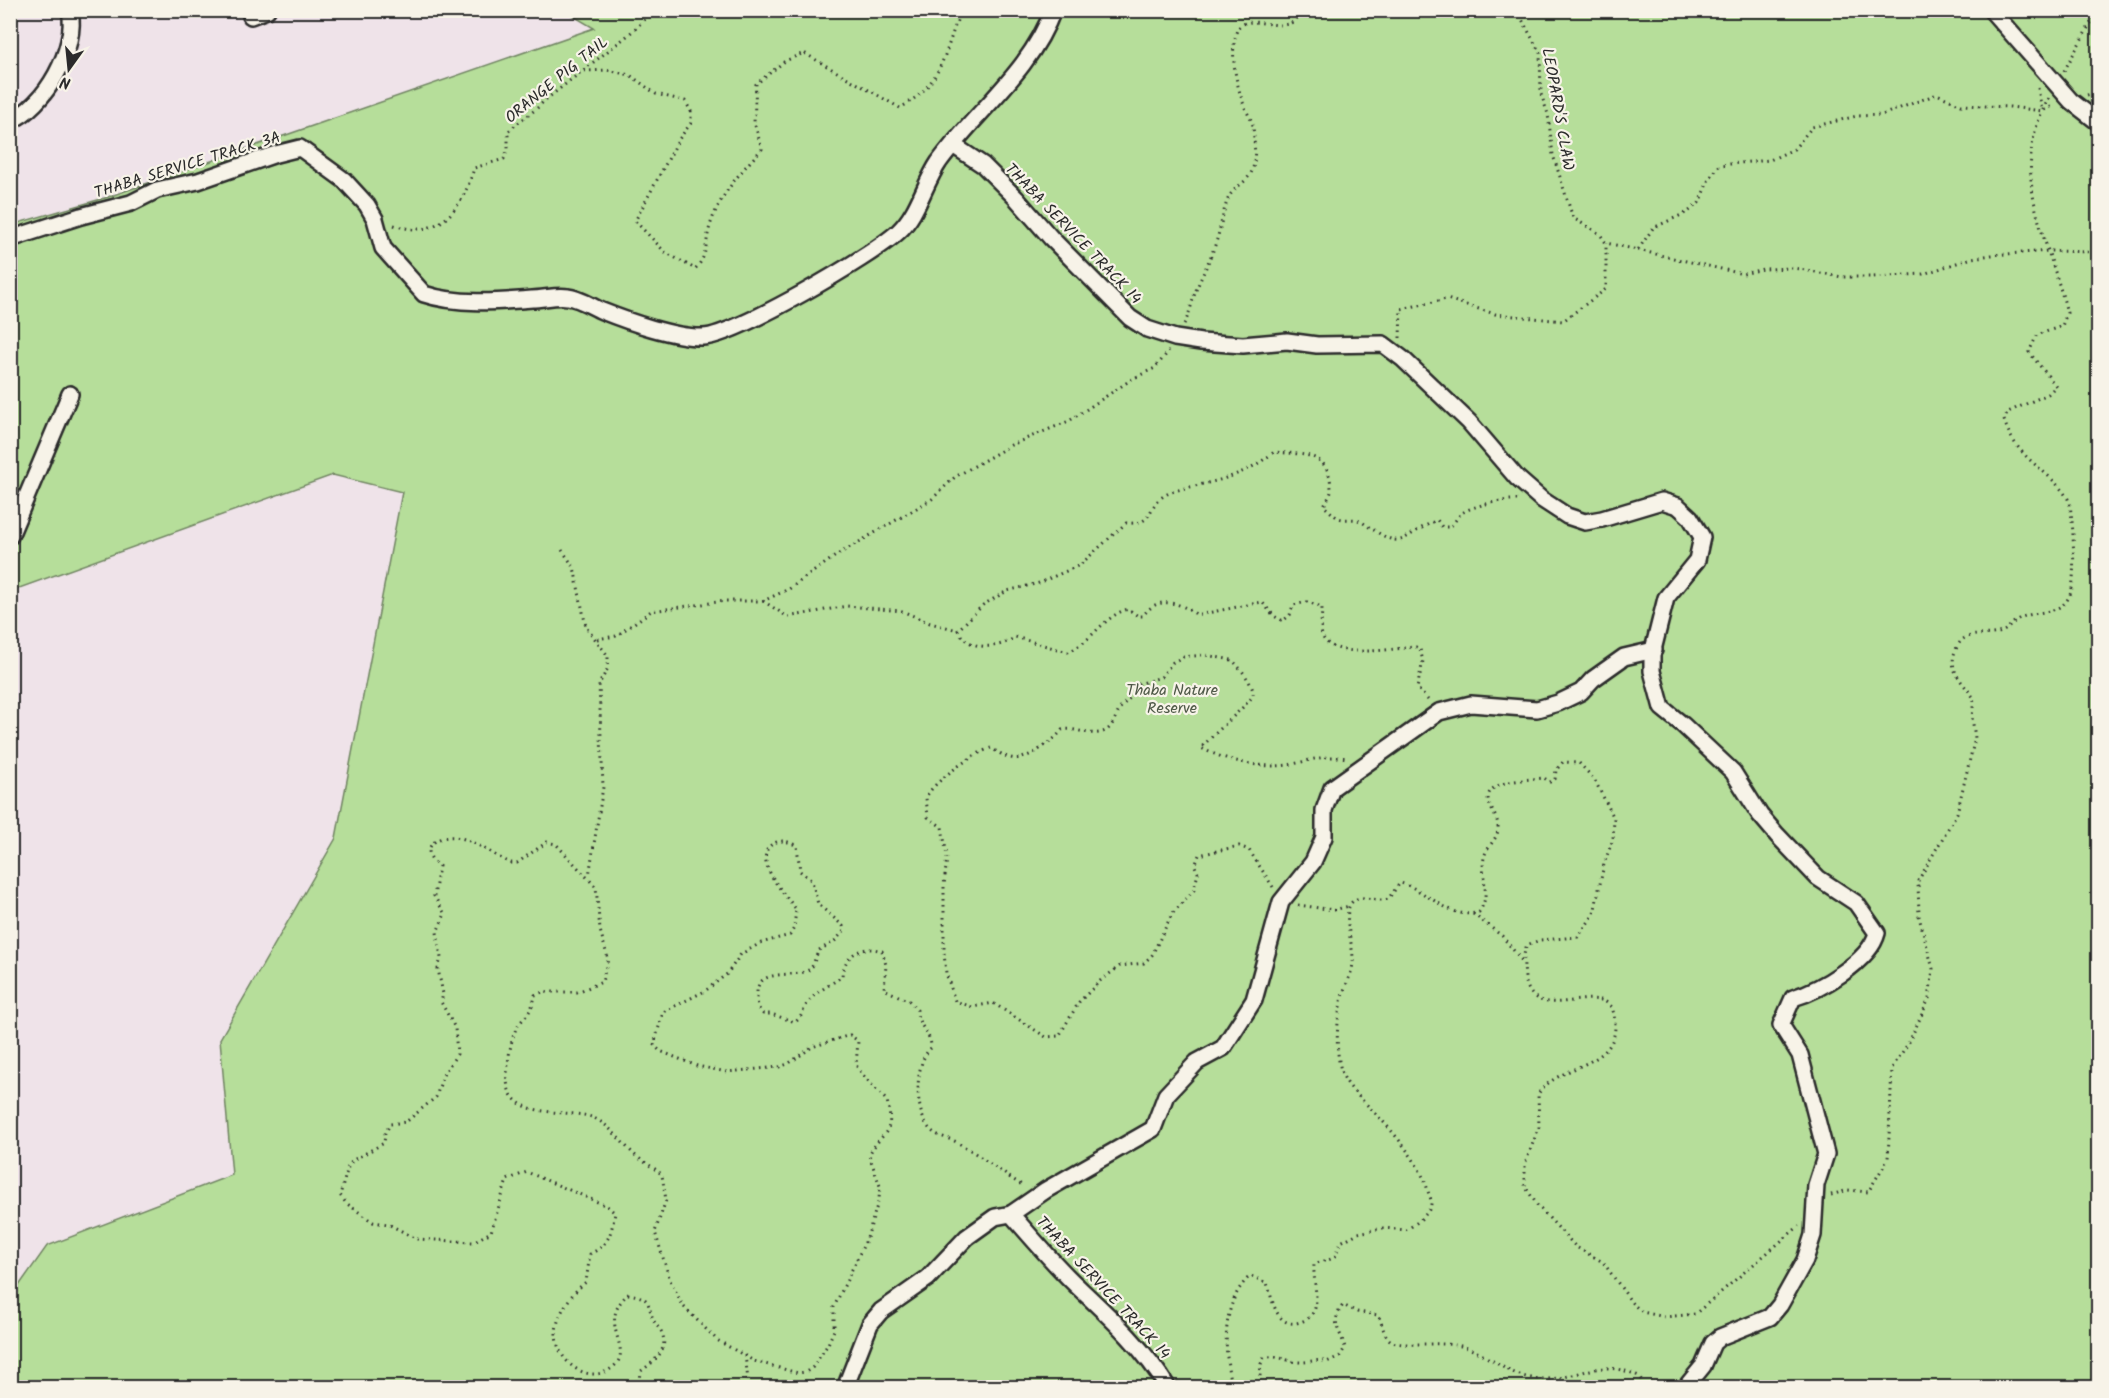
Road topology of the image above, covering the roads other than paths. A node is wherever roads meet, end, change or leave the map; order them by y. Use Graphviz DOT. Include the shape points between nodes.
graph roads {
  1 [pos="267,10"];
  2 [pos="1053,10"];
  3 [pos="1991,10"];
  4 [pos="71,16"];
  5 [pos="251,16"];
  6 [pos="10,121"];
  7 [pos="2098,122"];
  8 [pos="953,145"];
  9 [pos="10,239"];
  10 [pos="70,394"];
  11 [pos="10,536"];
  12 [pos="1654,650"];
  13 [pos="1011,1214"];
  14 [pos="845,1388"];
  15 [pos="1168,1388"];
  16 [pos="1685,1388"];
  1 -- 5 [label="street"];
  2 -- 8 [label="street, THABA SERVICE TRACK 3A" via="1038,43"];
  3 -- 7 [label="street" via="2071,101"];
  4 -- 6 [label="street" via="66,51 48,88 25,115"];
  8 -- 9 [label="street, THABA SERVICE TRACK 3A" via="909,219 888,240 783,303 705,337 627,319 570,297 484,302 424,294 383,248 367,205 344,180 300,148"];
  8 -- 12 [label="street, THABA SERVICE TRACK 14" via="983,165 1130,318 1147,329 1175,338 1243,345 1287,341 1317,345 1383,344 1403,358 1469,422 1517,478 1567,516 1585,522 1662,501 1678,506 1702,537 1697,560 1666,598"];
  10 -- 11 [label="street"];
  12 -- 13 [label="street" via="1624,657 1581,692 1558,703 1537,709 1471,704 1438,712 1332,788 1324,810 1324,837 1313,862 1281,902 1254,1000 1223,1048 1197,1062 1166,1095 1153,1130"];
  12 -- 16 [label="street, THABA SERVICE TRACK 14" via="1652,671 1662,708 1733,772 1760,815 1818,878 1856,903 1877,933 1874,945 1834,981 1793,998 1780,1025 1800,1055 1826,1154 1816,1185 1813,1235 1805,1260 1770,1317 1719,1337"];
  13 -- 14 [label="street" via="995,1216 976,1230 928,1278 881,1311 870,1324"];
  13 -- 15 [label="street, THABA SERVICE TRACK 14" via="1043,1252 1132,1340"];
}
